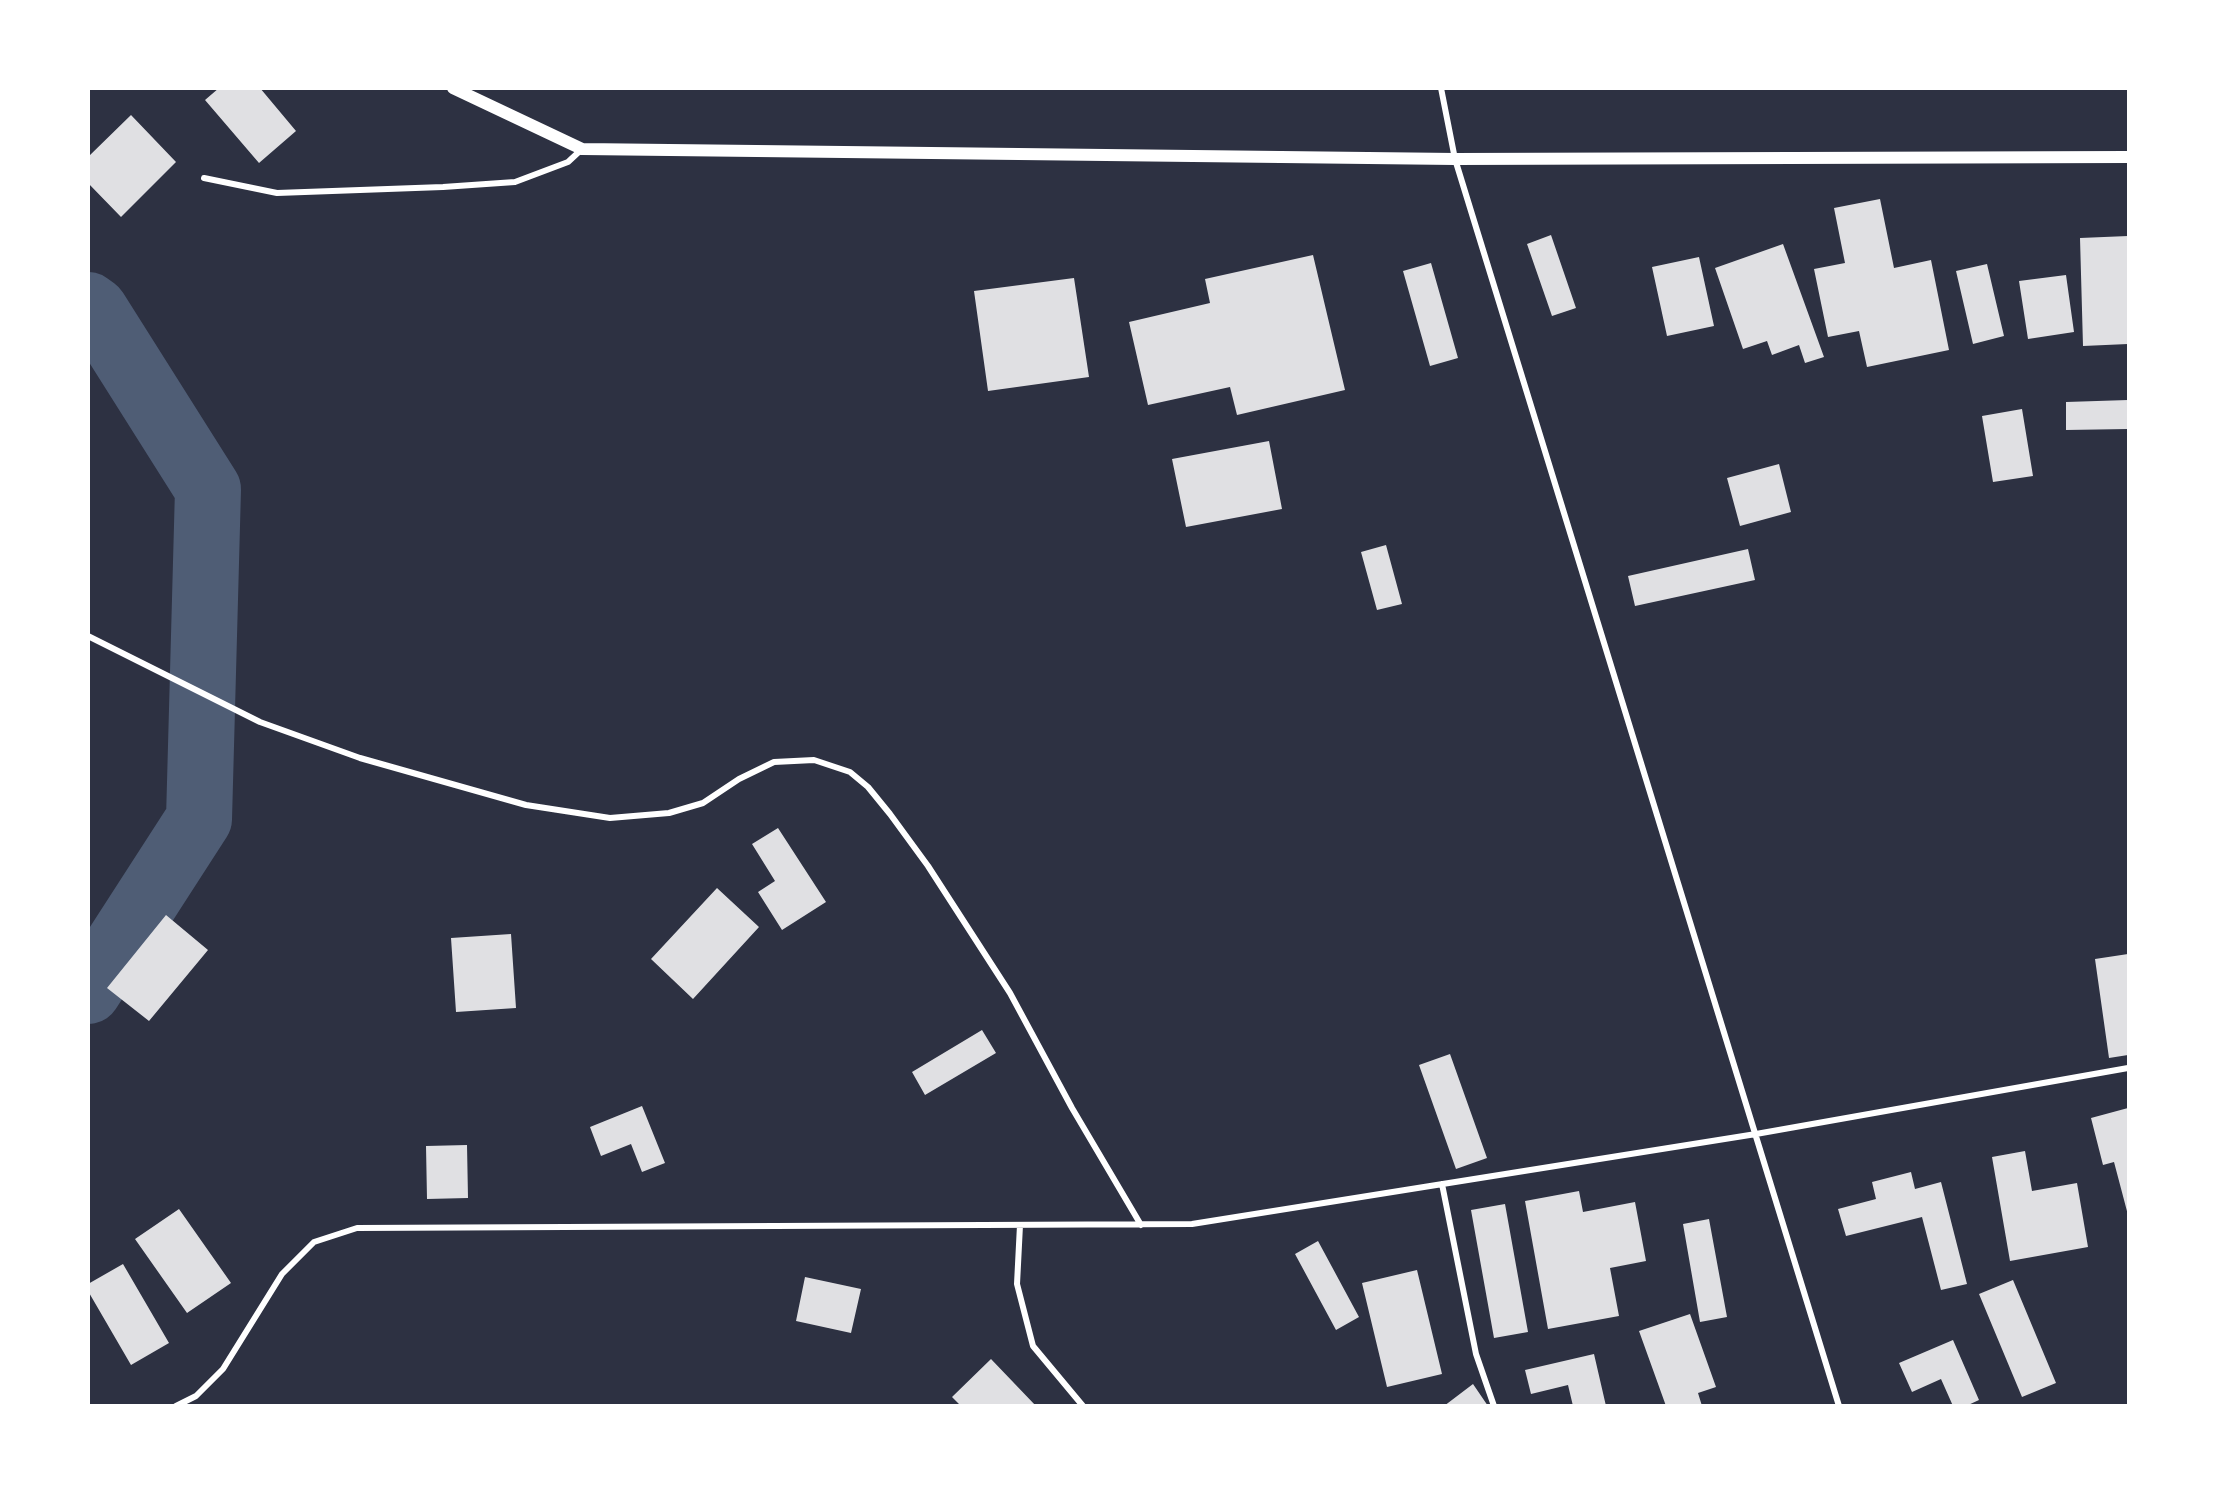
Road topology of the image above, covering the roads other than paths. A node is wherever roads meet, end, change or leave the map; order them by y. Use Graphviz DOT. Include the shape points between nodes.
graph roads {
  1 [pos="453,88"];
  2 [pos="1441,88"];
  3 [pos="582,149"];
  4 [pos="2128,157"];
  5 [pos="1455,159"];
  6 [pos="204,178"];
  7 [pos="88,636"];
  8 [pos="2128,1068"];
  9 [pos="1756,1134"];
  10 [pos="1442,1184"];
  11 [pos="1020,1225"];
  12 [pos="1141,1225"];
  13 [pos="176,1406"];
  14 [pos="1083,1406"];
  15 [pos="1494,1406"];
  16 [pos="1839,1406"];
  1 -- 3 [label="main road"];
  2 -- 5 [label="street"];
  3 -- 5 [label="main road"];
  3 -- 6 [label="street" via="568,162 515,182 443,188 277,194"];
  4 -- 5 [label="main road"];
  5 -- 9 [label="street"];
  7 -- 12 [label="street" via="260,722 360,758 526,805 610,818 669,813 703,802 774,762 814,760 850,772 890,814 928,866 1010,993"];
  8 -- 9 [label="street"];
  9 -- 10 [label="street"];
  9 -- 16 [label="street"];
  10 -- 12 [label="street" via="1192,1224"];
  10 -- 15 [label="street" via="1476,1354"];
  11 -- 12 [label="street"];
  11 -- 13 [label="street" via="357,1228 314,1242 282,1274 223,1369 196,1396"];
  11 -- 14 [label="street" via="1017,1284 1033,1346"];
}
